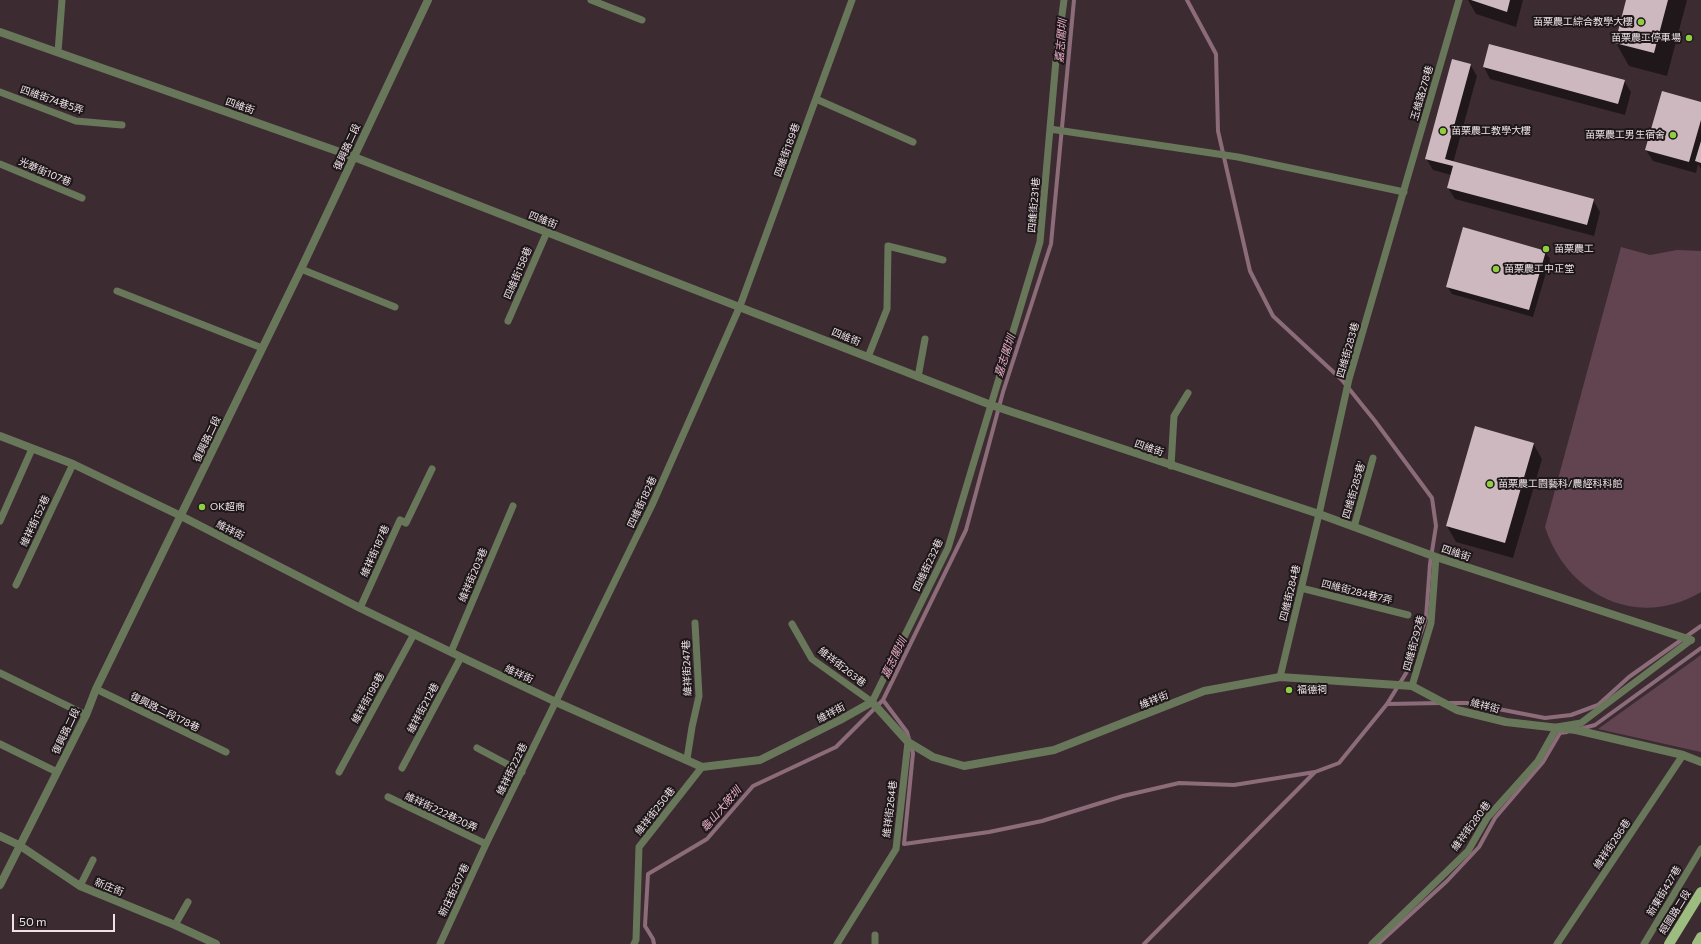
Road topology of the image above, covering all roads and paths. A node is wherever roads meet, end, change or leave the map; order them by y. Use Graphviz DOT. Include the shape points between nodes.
graph roads {
  1 [pos="62,0"];
  2 [pos="428,0"];
  3 [pos="591,0"];
  4 [pos="852,0"];
  5 [pos="1064,0"];
  6 [pos="1459,0"];
  7 [pos="642,20"];
  8 [pos="0,32"];
  9 [pos="58,52"];
  10 [pos="0,92"];
  11 [pos="816,99"];
  12 [pos="122,125"];
  13 [pos="1050,129"];
  14 [pos="913,142"];
  15 [pos="354,157"];
  16 [pos="0,164"];
  17 [pos="1404,192"];
  18 [pos="82,198"];
  19 [pos="547,232"];
  20 [pos="943,260"];
  21 [pos="301,269"];
  22 [pos="117,291"];
  23 [pos="740,306"];
  24 [pos="395,307"];
  25 [pos="508,321"];
  26 [pos="925,339"];
  27 [pos="262,348"];
  28 [pos="868,357"];
  29 [pos="918,377"];
  30 [pos="1188,394"];
  31 [pos="991,405"];
  32 [pos="0,436"];
  33 [pos="32,449"];
  34 [pos="1373,458"];
  35 [pos="72,464"];
  36 [pos="1172,466"];
  37 [pos="432,469"];
  38 [pos="513,506"];
  39 [pos="1320,514"];
  40 [pos="181,516"];
  41 [pos="0,521"];
  42 [pos="1354,527"];
  43 [pos="1436,557"];
  44 [pos="16,586"];
  45 [pos="1301,588"];
  46 [pos="360,608"];
  47 [pos="1408,615"];
  48 [pos="695,623"];
  49 [pos="792,624"];
  50 [pos="414,634"];
  51 [pos="1691,640"];
  52 [pos="451,652"];
  53 [pos="461,657"];
  54 [pos="0,673"];
  55 [pos="1280,677"];
  56 [pos="1412,686"];
  57 [pos="96,689"];
  58 [pos="556,702"];
  59 [pos="872,702"];
  60 [pos="86,715"];
  61 [pos="1557,727"];
  62 [pos="908,742"];
  63 [pos="0,744"];
  64 [pos="477,748"];
  65 [pos="226,752"];
  66 [pos="1683,755"];
  67 [pos="687,759"];
  68 [pos="1701,762"];
  69 [pos="702,767"];
  70 [pos="402,768"];
  71 [pos="57,772"];
  72 [pos="339,772"];
  73 [pos="522,772"];
  74 [pos="388,797"];
  75 [pos="0,836"];
  76 [pos="486,844"];
  77 [pos="19,845"];
  78 [pos="1701,849"];
  79 [pos="93,860"];
  80 [pos="0,886"];
  81 [pos="80,886"];
  82 [pos="1701,892"];
  83 [pos="188,902"];
  84 [pos="175,925"];
  85 [pos="875,935"];
  86 [pos="1701,937"];
  87 [pos="216,944"];
  88 [pos="440,944"];
  89 [pos="634,944"];
  90 [pos="837,944"];
  91 [pos="875,944"];
  92 [pos="1372,944"];
  93 [pos="1557,944"];
  94 [pos="1644,944"];
  95 [pos="1669,944"];
  96 [pos="1697,944"];
  1 -- 9 [label="lane"];
  2 -- 15 [label="street, 復興路二段"];
  3 -- 7 [label="lane"];
  4 -- 11 [label="lane, 四維街189巷"];
  5 -- 13 [label="lane, 四維街231巷"];
  6 -- 17 [label="lane, 玉維路278巷"];
  8 -- 9 [label="street, 四維街"];
  9 -- 15 [label="street, 四維街"];
  10 -- 12 [label="lane, 四維街74巷5弄" via="76,122"];
  11 -- 14 [label="lane"];
  11 -- 23 [label="lane, 四維街189巷"];
  13 -- 17 [label="lane" via="1238,157"];
  13 -- 31 [label="lane, 四維街231巷" via="1040,242"];
  15 -- 19 [label="street, 四維街"];
  15 -- 21 [label="street, 復興路二段"];
  16 -- 18 [label="lane, 光華街107巷"];
  17 -- 39 [label="lane, 四維街283巷" via="1349,379"];
  19 -- 23 [label="street, 四維街"];
  19 -- 25 [label="lane, 四維街158巷"];
  20 -- 28 [label="lane" via="888,246 887,309"];
  21 -- 24 [label="lane"];
  21 -- 27 [label="street, 復興路二段"];
  22 -- 27 [label="lane"];
  23 -- 28 [label="street, 四維街"];
  23 -- 58 [label="lane, 四維街182巷" via="652,505"];
  26 -- 29 [label="lane"];
  27 -- 40 [label="street, 復興路二段"];
  28 -- 29 [label="street, 四維街"];
  29 -- 31 [label="street, 四維街"];
  30 -- 36 [label="lane" via="1174,416"];
  31 -- 36 [label="street, 四維街"];
  31 -- 59 [label="lane, 四維街232巷" via="948,548"];
  32 -- 33 [label="street, 維祥街"];
  33 -- 35 [label="street, 維祥街"];
  33 -- 41 [label="lane"];
  34 -- 42 [label="lane, 四維街285巷'"];
  35 -- 40 [label="street, 維祥街"];
  35 -- 44 [label="lane, 維祥街152巷"];
  36 -- 39 [label="street, 四維街"];
  37 -- 46 [label="lane, 維祥街187巷" via="406,523 400,520"];
  38 -- 52 [label="lane, 維祥街203巷"];
  39 -- 42 [label="street, 四維街"];
  39 -- 45 [label="lane, 四維街284巷"];
  40 -- 46 [label="street, 維祥街"];
  40 -- 57 [label="street, 復興路二段"];
  42 -- 43 [label="street, 四維街"];
  43 -- 51 [label="street, 四維街"];
  43 -- 56 [label="lane, 四維街292巷" via="1431,623"];
  45 -- 47 [label="lane, 四維街284巷7弄"];
  45 -- 55 [label="lane, 四維街284巷"];
  46 -- 50 [label="street, 維祥街"];
  48 -- 67 [label="lane, 維祥街247巷" via="699,696"];
  49 -- 59 [label="lane, 維祥街263巷" via="812,659"];
  50 -- 52 [label="street, 維祥街"];
  50 -- 72 [label="lane, 維祥街198巷"];
  51 -- 61 [label="lane" via="1581,723"];
  52 -- 53 [label="street, 維祥街"];
  53 -- 58 [label="street, 維祥街"];
  53 -- 70 [label="lane, 維祥街212巷"];
  54 -- 60 [label="lane"];
  55 -- 56 [label="street, 維祥街"];
  55 -- 62 [label="street, 維祥街" via="1204,691 1054,750 998,762 964,766 933,757"];
  56 -- 61 [label="street, 維祥街" via="1457,710 1506,722"];
  57 -- 60 [label="street, 復興路二段"];
  57 -- 65 [label="lane, 復興路二段178巷"];
  58 -- 67 [label="street, 維祥街"];
  58 -- 73 [label="lane, 維祥街222巷"];
  59 -- 62 [label="street, 維祥街"];
  59 -- 69 [label="street, 維祥街" via="760,760"];
  60 -- 71 [label="street, 復興路二段"];
  61 -- 66 [label="street, 維祥街"];
  61 -- 92 [label="lane, 維祥街280巷" via="1538,761 1487,818 1468,851"];
  62 -- 90 [label="lane, 維祥街264巷" via="896,848"];
  63 -- 71 [label="lane"];
  64 -- 73 [label="lane"];
  66 -- 68 [label="street, 維祥街"];
  66 -- 93 [label="lane, 維祥街286巷"];
  67 -- 69 [label="street, 維祥街"];
  69 -- 89 [label="lane, 維祥街250巷" via="639,847"];
  71 -- 77 [label="street, 復興路二段"];
  73 -- 76 [label="lane, 維祥街222巷"];
  74 -- 76 [label="lane, 維祥街222巷20弄"];
  75 -- 77 [label="street, 新庄街"];
  76 -- 88 [label="lane, 新庄街307巷"];
  77 -- 80 [label="street, 復興路二段"];
  77 -- 81 [label="street, 新庄街"];
  78 -- 94 [label="lane, 新東街427巷"];
  79 -- 81 [label="lane"];
  81 -- 84 [label="street, 新庄街"];
  82 -- 95 [label="main road, 經國路二段"];
  83 -- 84 [label="lane"];
  84 -- 87 [label="street, 新庄街"];
  85 -- 91 [label="lane"];
  86 -- 96 [label="main road"];
}
